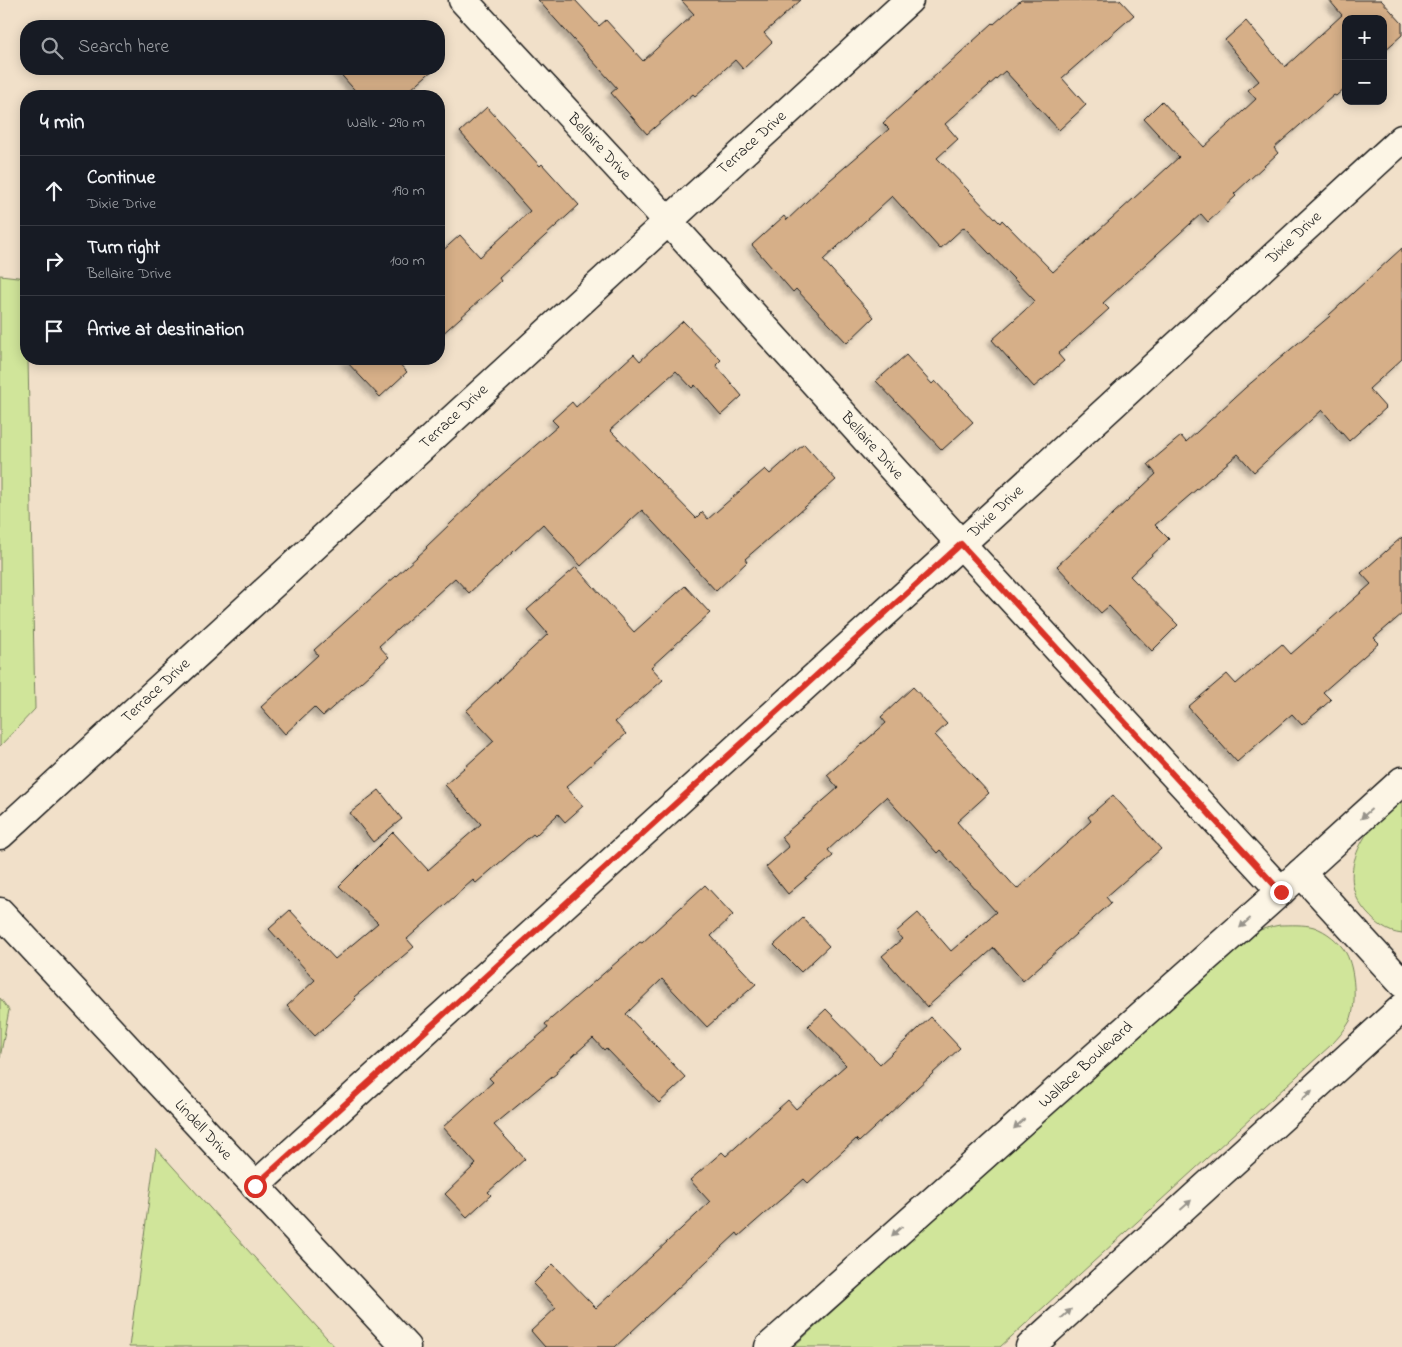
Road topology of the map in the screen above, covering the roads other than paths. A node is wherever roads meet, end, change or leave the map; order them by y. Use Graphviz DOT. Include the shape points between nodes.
graph roads {
  1 [pos="463,0"];
  2 [pos="909,0"];
  3 [pos="1402,139"];
  4 [pos="667,220"];
  5 [pos="961,544"];
  6 [pos="1402,781"];
  7 [pos="0,835"];
  8 [pos="1302,873"];
  9 [pos="1281,892"];
  10 [pos="0,912"];
  11 [pos="1402,983"];
  12 [pos="1402,1008"];
  13 [pos="255,1186"];
  14 [pos="406,1347"];
  15 [pos="769,1347"];
  16 [pos="1030,1347"];
  1 -- 4 [label="street, Bellaire Drive"];
  2 -- 4 [label="street, Terrace Drive"];
  3 -- 5 [label="street, Dixie Drive"];
  4 -- 5 [label="street, Bellaire Drive"];
  4 -- 7 [label="street, Terrace Drive"];
  5 -- 9 [label="street, Bellaire Drive"];
  5 -- 13 [label="street, Dixie Drive"];
  6 -- 8 [label="street, Wallace Boulevard, one-way"];
  8 -- 9 [label="street, Wallace Boulevard"];
  8 -- 11 [label="street"];
  9 -- 15 [label="street, Wallace Boulevard, one-way"];
  10 -- 13 [label="street, Lindell Drive"];
  16 -- 12 [label="street, one-way"];
  13 -- 14 [label="street, Lindell Drive"];
}
